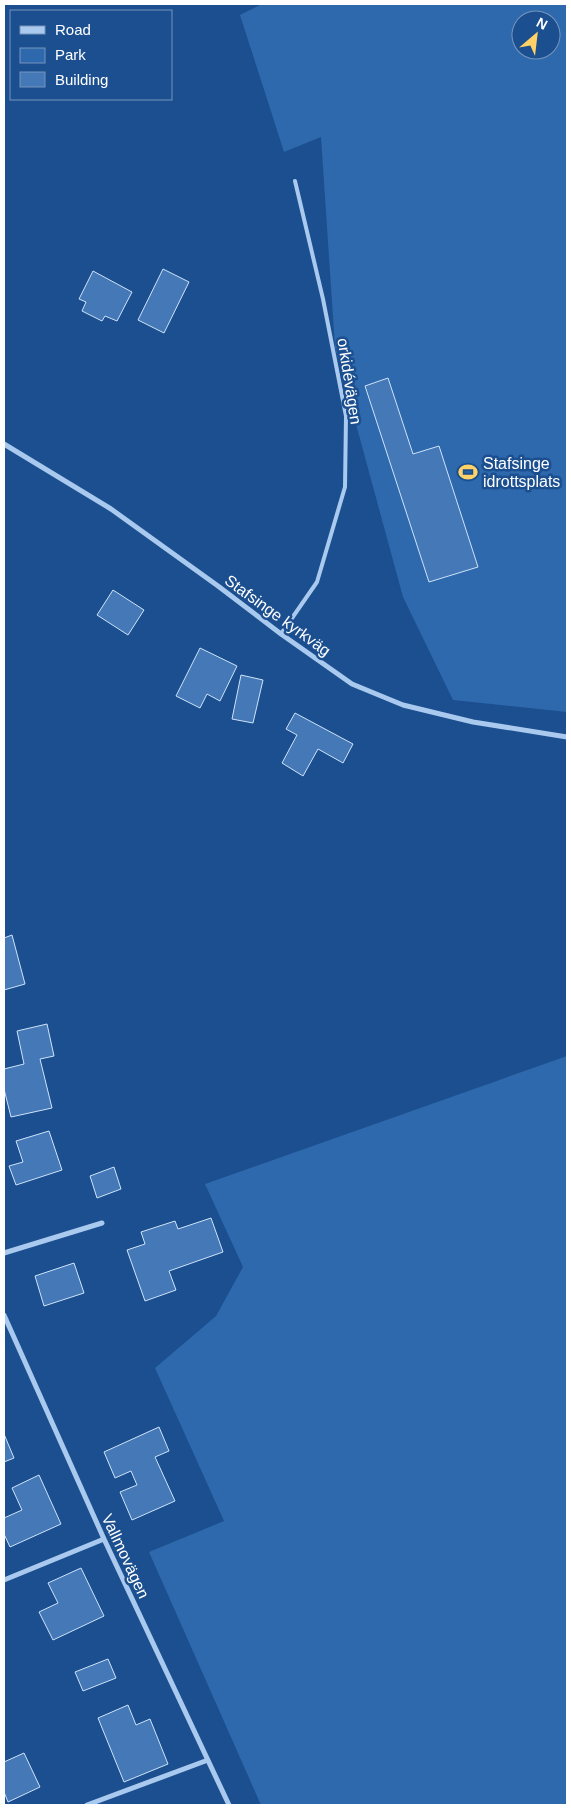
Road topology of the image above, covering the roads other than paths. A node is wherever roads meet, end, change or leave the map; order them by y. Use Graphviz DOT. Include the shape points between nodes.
graph roads {
  1 [pos="295,181"];
  2 [pos="4,444"];
  3 [pos="281,634"];
  4 [pos="567,737"];
  5 [pos="102,1223"];
  6 [pos="4,1253"];
  7 [pos="4,1315"];
  8 [pos="104,1539"];
  9 [pos="4,1580"];
  10 [pos="208,1760"];
  11 [pos="87,1805"];
  12 [pos="229,1805"];
  1 -- 3 [label="lane, orkidévägen" via="346,416 345,487 317,582"];
  2 -- 3 [label="street, Stafsinge kyrkväg" via="111,509"];
  3 -- 4 [label="street, Stafsinge kyrkväg" via="352,684 403,705 473,722"];
  5 -- 6 [label="street"];
  7 -- 8 [label="street, Vallmovägen"];
  8 -- 9 [label="street"];
  8 -- 10 [label="street, Vallmovägen"];
  10 -- 11 [label="street"];
  10 -- 12 [label="street, Vallmovägen"];
}
